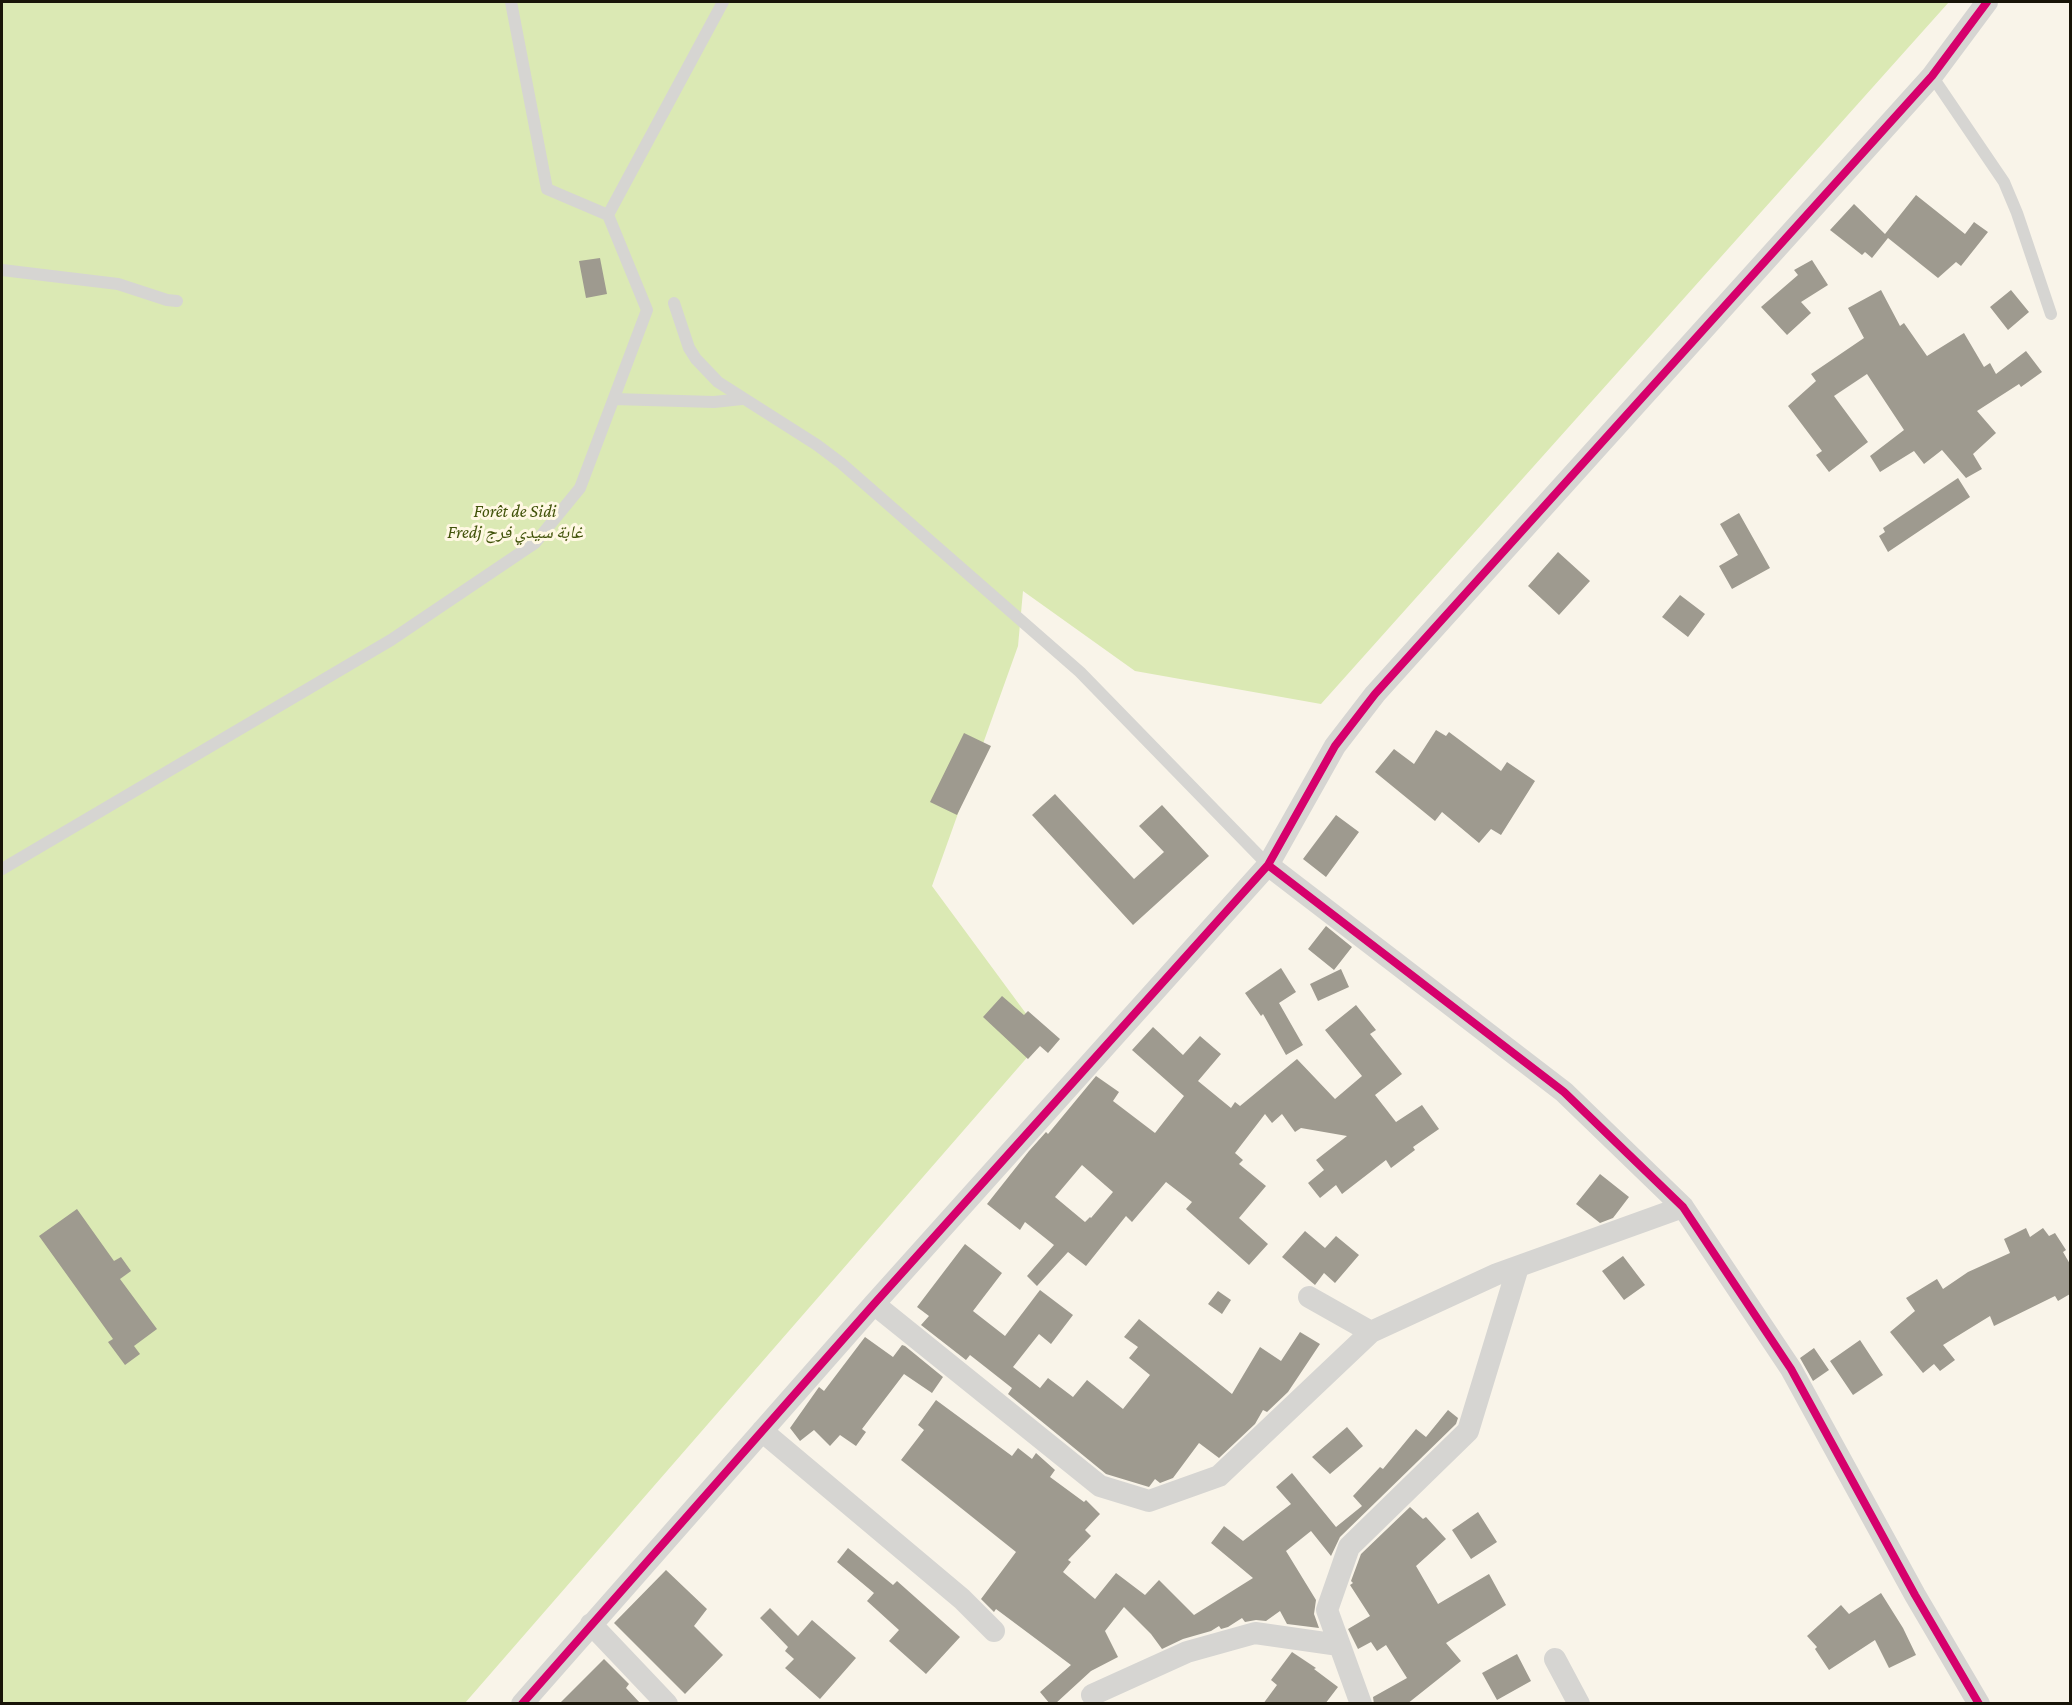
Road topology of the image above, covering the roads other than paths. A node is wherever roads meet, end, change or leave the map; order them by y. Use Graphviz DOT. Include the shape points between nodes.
graph roads {
  1 [pos="511,2"];
  2 [pos="723,2"];
  3 [pos="1987,2"];
  4 [pos="1932,76"];
  5 [pos="608,215"];
  6 [pos="2,270"];
  7 [pos="177,301"];
  8 [pos="674,303"];
  9 [pos="2052,314"];
  10 [pos="614,399"];
  11 [pos="742,399"];
  12 [pos="1268,865"];
  13 [pos="2,869"];
  14 [pos="1683,1207"];
  15 [pos="1518,1267"];
  16 [pos="1309,1297"];
  17 [pos="874,1304"];
  18 [pos="1371,1332"];
  19 [pos="762,1431"];
  20 [pos="591,1624"];
  21 [pos="994,1631"];
  22 [pos="1339,1645"];
  23 [pos="1555,1659"];
  24 [pos="1092,1695"];
  25 [pos="522,1704"];
  26 [pos="667,1704"];
  27 [pos="1361,1704"];
  28 [pos="1579,1704"];
  29 [pos="1979,1704"];
  1 -- 5 [label="lane" via="547,189"];
  2 -- 5 [label="lane"];
  3 -- 4 [label="street"];
  4 -- 9 [label="lane" via="2004,182"];
  4 -- 12 [label="street" via="1375,694 1335,746"];
  5 -- 10 [label="lane" via="647,310"];
  6 -- 7 [label="lane" via="118,284"];
  8 -- 11 [label="lane" via="696,359"];
  10 -- 11 [label="lane"];
  10 -- 13 [label="lane" via="580,488 535,543 391,640"];
  11 -- 12 [label="lane" via="841,463 1080,672"];
  12 -- 14 [label="street" via="1564,1092"];
  12 -- 17 [label="street"];
  14 -- 15 [label="street"];
  14 -- 29 [label="street" via="1791,1369"];
  15 -- 18 [label="street"];
  15 -- 22 [label="street" via="1468,1431 1349,1547 1327,1610"];
  16 -- 18 [label="street"];
  17 -- 18 [label="street" via="1100,1486 1149,1501 1219,1476"];
  17 -- 19 [label="street"];
  19 -- 20 [label="street"];
  19 -- 21 [label="street" via="962,1599"];
  20 -- 25 [label="street"];
  20 -- 26 [label="street"];
  22 -- 24 [label="street" via="1255,1633 1186,1652"];
  22 -- 27 [label="street"];
  23 -- 28 [label="street"];
}
